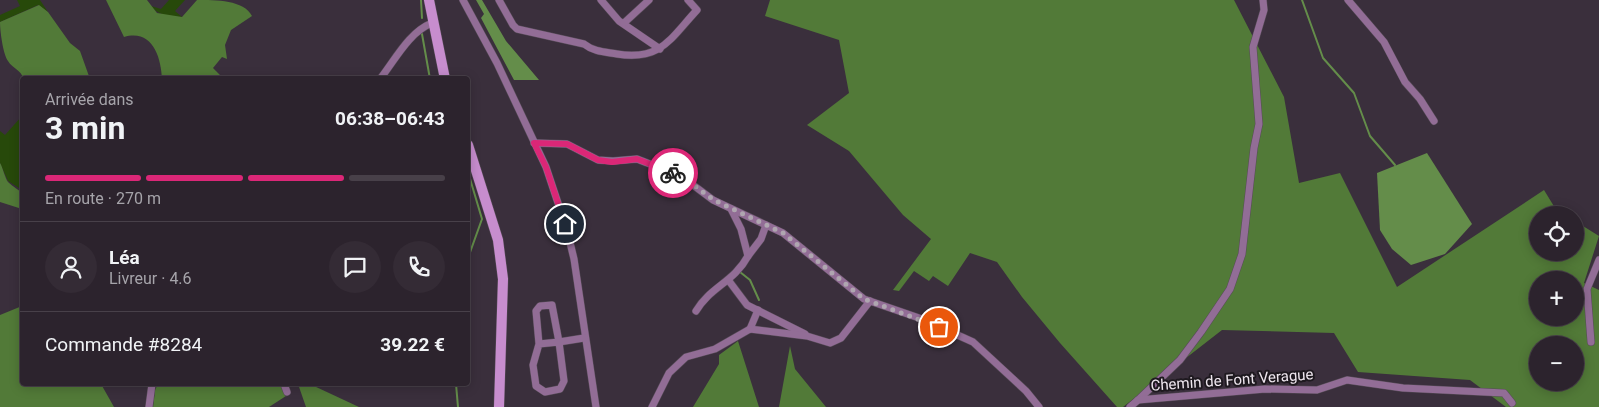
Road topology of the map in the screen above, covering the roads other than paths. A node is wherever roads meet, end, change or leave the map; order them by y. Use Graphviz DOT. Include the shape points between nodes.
graph roads {
  1 [pos="429,0"];
  2 [pos="463,0"];
  3 [pos="499,0"];
  4 [pos="601,0"];
  5 [pos="649,0"];
  6 [pos="688,0"];
  7 [pos="1263,0"];
  8 [pos="1348,0"];
  9 [pos="432,23"];
  10 [pos="624,23"];
  11 [pos="660,49"];
  12 [pos="382,76"];
  13 [pos="444,76"];
  14 [pos="1434,121"];
  15 [pos="534,143"];
  16 [pos="470,151"];
  17 [pos="731,209"];
  18 [pos="766,225"];
  19 [pos="748,256"];
  20 [pos="1599,260"];
  21 [pos="729,281"];
  22 [pos="870,301"];
  23 [pos="758,310"];
  24 [pos="696,311"];
  25 [pos="750,329"];
  26 [pos="807,336"];
  27 [pos="584,338"];
  28 [pos="559,342"];
  29 [pos="1591,342"];
  30 [pos="539,344"];
  31 [pos="152,386"];
  32 [pos="285,386"];
  33 [pos="287,392"];
  34 [pos="1138,400"];
  35 [pos="1512,403"];
  36 [pos="149,407"];
  37 [pos="499,407"];
  38 [pos="596,407"];
  39 [pos="652,407"];
  40 [pos="1039,407"];
  41 [pos="1130,407"];
  1 -- 9 [label="street"];
  2 -- 15 [label="street"];
  3 -- 11 [label="street" via="513,25 524,32 631,57"];
  4 -- 10 [label="street"];
  5 -- 10 [label="street"];
  6 -- 11 [label="street" via="697,10"];
  7 -- 34 [label="street" via="1264,10 1254,47 1259,124 1242,254 1230,289 1201,332 1180,360"];
  8 -- 14 [label="street" via="1384,42 1405,82"];
  9 -- 12 [label="street" via="415,34"];
  9 -- 13 [label="street"];
  10 -- 11 [label="street"];
  15 -- 17 [label="street" via="567,144 598,160 637,159 681,176"];
  15 -- 27 [label="street" via="546,167 567,230"];
  16 -- 37 [label="street" via="498,240 503,279"];
  17 -- 18 [label="street"];
  17 -- 19 [label="street"];
  18 -- 19 [label="street" via="761,239"];
  18 -- 22 [label="street" via="783,233"];
  19 -- 21 [label="street"];
  20 -- 29 [label="street" via="1587,289"];
  21 -- 23 [label="street" via="747,305"];
  21 -- 24 [label="street" via="703,300"];
  22 -- 26 [label="street" via="841,338 830,343"];
  22 -- 40 [label="street" via="922,319 972,342"];
  23 -- 25 [label="street"];
  23 -- 26 [label="street"];
  25 -- 26 [label="street"];
  25 -- 39 [label="street" via="714,349 686,357 669,373"];
  27 -- 28 [label="street"];
  27 -- 38 [label="street"];
  28 -- 30 [label="street"];
  28 -- 30 [label="street" via="552,305 540,306 536,311"];
  28 -- 30 [label="street" via="564,381 560,389 545,392 536,386 533,365"];
  31 -- 36 [label="street"];
  32 -- 33 [label="street"];
  34 -- 35 [label="street, Chemin de Font Verague" via="1265,390 1317,390 1346,380 1402,388 1504,393"];
  34 -- 41 [label="street, Chemin de Font Verague"];
}
